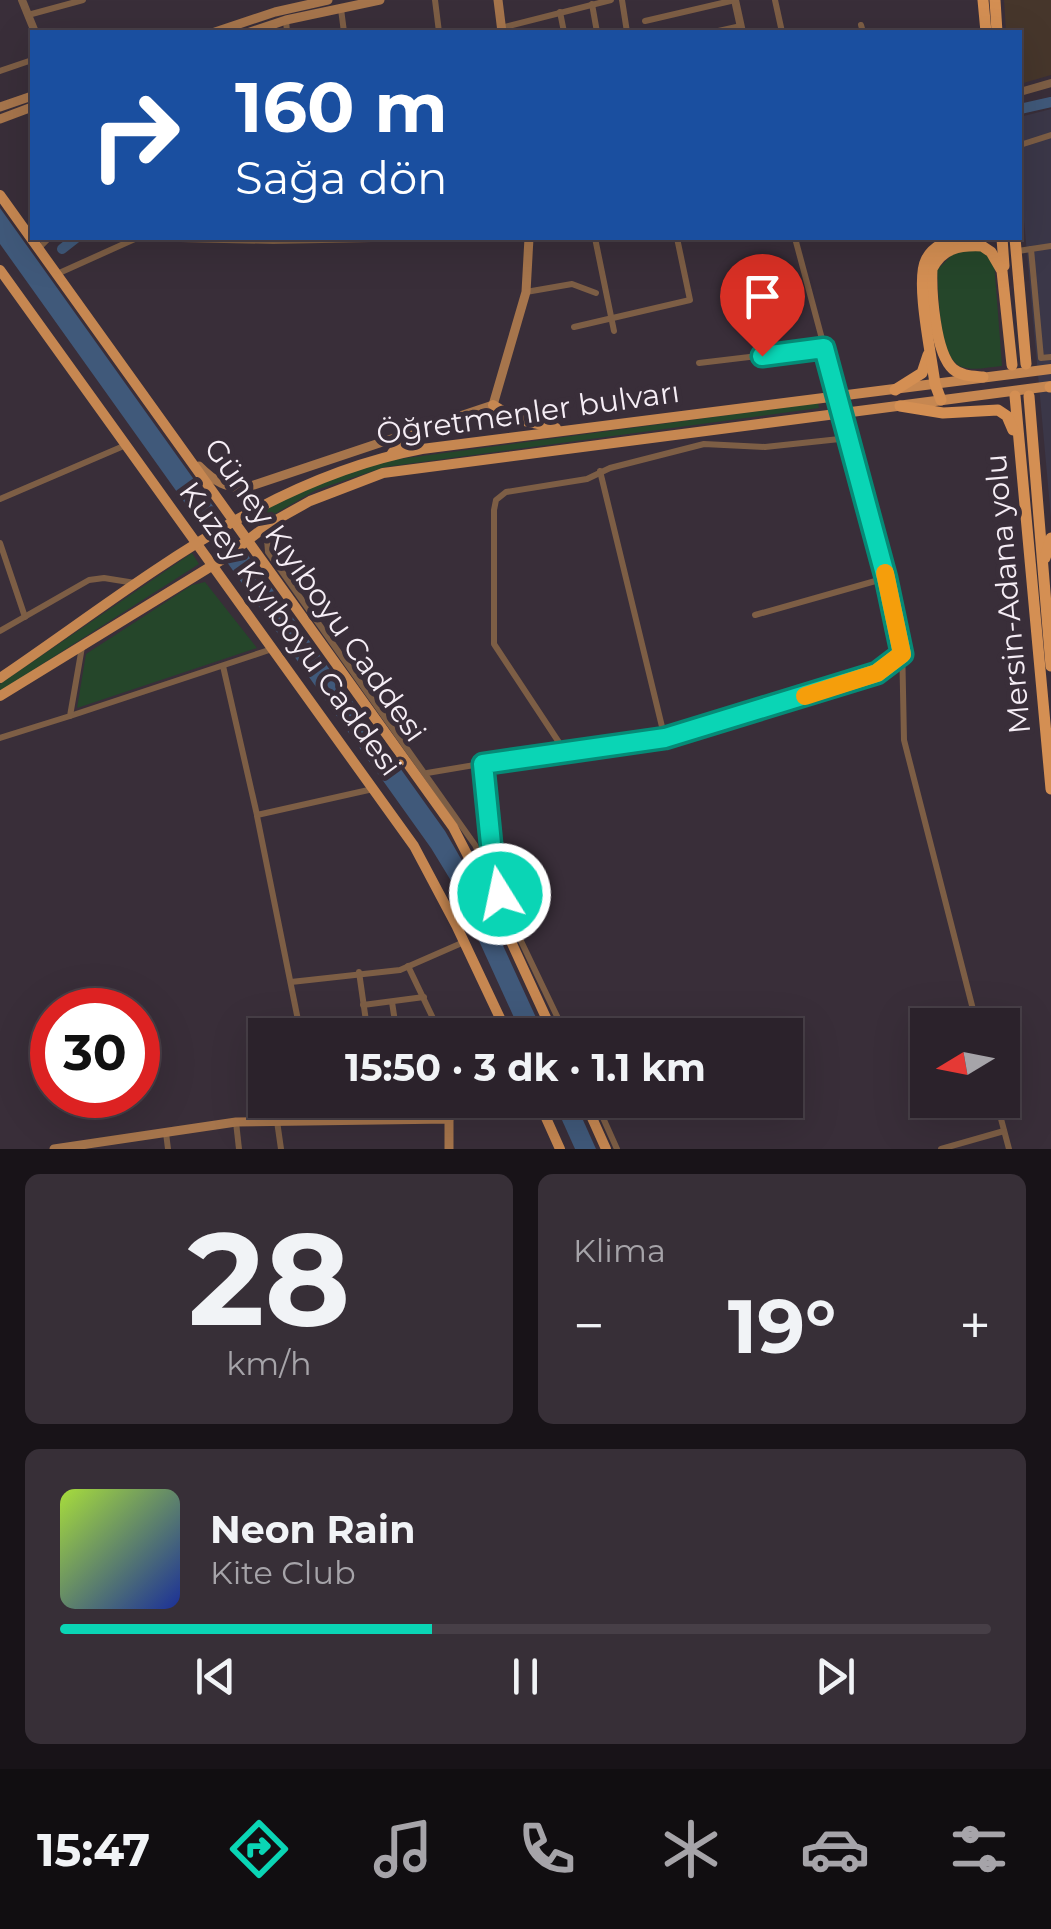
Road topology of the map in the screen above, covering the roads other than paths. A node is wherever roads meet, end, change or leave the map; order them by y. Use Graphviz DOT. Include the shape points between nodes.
graph roads {
  1 [pos="22,0"];
  2 [pos="83,0"];
  3 [pos="328,0"];
  4 [pos="380,0"];
  5 [pos="435,0"];
  6 [pos="498,0"];
  7 [pos="611,0"];
  8 [pos="622,0"];
  9 [pos="735,0"];
  10 [pos="775,0"];
  11 [pos="983,0"];
  12 [pos="995,0"];
  13 [pos="286,4"];
  14 [pos="592,4"];
  15 [pos="341,7"];
  16 [pos="560,12"];
  17 [pos="28,15"];
  18 [pos="286,20"];
  19 [pos="644,21"];
  20 [pos="742,29"];
  21 [pos="34,30"];
  22 [pos="221,30"];
  23 [pos="256,30"];
  24 [pos="287,30"];
  25 [pos="344,30"];
  26 [pos="439,30"];
  27 [pos="501,30"];
  28 [pos="564,30"];
  29 [pos="598,30"];
  30 [pos="627,30"];
  31 [pos="782,30"];
  32 [pos="986,30"];
  33 [pos="998,30"];
  34 [pos="30,61"];
  35 [pos="0,71"];
  36 [pos="1051,83"];
  37 [pos="1022,91"];
  38 [pos="30,97"];
  39 [pos="0,106"];
  40 [pos="30,108"];
  41 [pos="0,118"];
  42 [pos="1051,135"];
  43 [pos="1022,144"];
  44 [pos="0,195"];
  45 [pos="30,237"];
  46 [pos="32,240"];
  47 [pos="47,240"];
  48 [pos="133,240"];
  49 [pos="205,240"];
  50 [pos="348,240"];
  51 [pos="529,240"];
  52 [pos="595,240"];
  53 [pos="677,240"];
  54 [pos="796,240"];
  55 [pos="954,240"];
  56 [pos="1002,240"];
  57 [pos="1016,244"];
  58 [pos="1051,246"];
  59 [pos="38,248"];
  60 [pos="1031,249"];
  61 [pos="0,270"];
  62 [pos="57,274"];
  63 [pos="526,292"];
  64 [pos="596,294"];
  65 [pos="611,317"];
  66 [pos="574,327"];
  67 [pos="614,330"];
  68 [pos="929,336"];
  69 [pos="824,348"];
  70 [pos="1051,357"];
  71 [pos="699,363"];
  72 [pos="1026,364"];
  73 [pos="1049,370"];
  74 [pos="989,376"];
  75 [pos="935,384"];
  76 [pos="1051,387"];
  77 [pos="895,390"];
  78 [pos="941,400"];
  79 [pos="493,405"];
  80 [pos="900,406"];
  81 [pos="572,429"];
  82 [pos="1032,433"];
  83 [pos="408,436"];
  84 [pos="704,438"];
  85 [pos="849,438"];
  86 [pos="127,445"];
  87 [pos="391,454"];
  88 [pos="189,457"];
  89 [pos="1022,469"];
  90 [pos="600,471"];
  91 [pos="0,499"];
  92 [pos="1051,511"];
  93 [pos="289,512"];
  94 [pos="232,520"];
  95 [pos="1051,538"];
  96 [pos="202,541"];
  97 [pos="246,541"];
  98 [pos="0,543"];
  99 [pos="218,562"];
  100 [pos="886,578"];
  101 [pos="139,584"];
  102 [pos="1044,598"];
  103 [pos="756,615"];
  104 [pos="25,617"];
  105 [pos="0,631"];
  106 [pos="82,645"];
  107 [pos="274,649"];
  108 [pos="902,654"];
  109 [pos="223,666"];
  110 [pos="1051,666"];
  111 [pos="0,678"];
  112 [pos="0,696"];
  113 [pos="70,716"];
  114 [pos="0,738"];
  115 [pos="665,738"];
  116 [pos="564,750"];
  117 [pos="483,764"];
  118 [pos="421,774"];
  119 [pos="373,788"];
  120 [pos="1051,789"];
  121 [pos="257,816"];
  122 [pos="486,866"];
  123 [pos="464,942"];
  124 [pos="408,966"];
  125 [pos="359,972"];
  126 [pos="291,982"];
  127 [pos="424,997"];
  128 [pos="392,1002"];
  129 [pos="363,1005"];
  130 [pos="973,1008"];
  131 [pos="298,1018"];
  132 [pos="365,1018"];
  133 [pos="394,1018"];
  134 [pos="433,1018"];
  135 [pos="500,1018"];
  136 [pos="546,1018"];
  137 [pos="558,1018"];
  138 [pos="310,1118"];
  139 [pos="449,1118"];
  140 [pos="546,1118"];
  141 [pos="592,1118"];
  142 [pos="603,1118"];
  143 [pos="1001,1118"];
  144 [pos="277,1120"];
  145 [pos="236,1122"];
  146 [pos="1004,1130"];
  147 [pos="166,1132"];
  148 [pos="119,1144"];
  149 [pos="54,1149"];
  150 [pos="168,1149"];
  151 [pos="240,1149"];
  152 [pos="281,1149"];
  153 [pos="449,1149"];
  154 [pos="560,1149"];
  155 [pos="606,1149"];
  156 [pos="617,1149"];
  157 [pos="941,1149"];
  158 [pos="1009,1149"];
  1 -- 17 [label="street"];
  2 -- 17 [label="street"];
  3 -- 13 [label="main road"];
  4 -- 15 [label="main road"];
  5 -- 26 [label="street"];
  6 -- 27 [label="main road"];
  7 -- 14 [label="street"];
  8 -- 30 [label="street"];
  9 -- 19 [label="street"];
  9 -- 20 [label="street"];
  10 -- 31 [label="street"];
  11 -- 32 [label="highway"];
  12 -- 33 [label="highway"];
  13 -- 22 [label="main road"];
  14 -- 16 [label="street"];
  14 -- 29 [label="street"];
  15 -- 18 [label="main road"];
  15 -- 25 [label="street"];
  16 -- 27 [label="street"];
  16 -- 28 [label="street"];
  17 -- 21 [label="street"];
  18 -- 23 [label="main road"];
  18 -- 24 [label="street"];
  34 -- 35 [label="street"];
  36 -- 37 [label="street"];
  38 -- 39 [label="main road"];
  40 -- 41 [label="main road"];
  42 -- 43 [label="street"];
  44 -- 45 [label="main road, Güney Kıyıboyu Caddesi"];
  46 -- 59 [label="main road, Güney Kıyıboyu Caddesi"];
  47 -- 59 [label="street"];
  48 -- 62 [label="street"];
  49 -- 50 [label="street"];
  51 -- 63 [label="main road"];
  52 -- 65 [label="street"];
  53 -- 65 [label="street" via="690,300"];
  54 -- 69 [label="street"];
  55 -- 68 [label="highway" via="935,248 922,269"];
  56 -- 74 [label="highway" via="1012,365 998,260 982,246 955,248 932,270 940,342 953,369"];
  57 -- 60 [label="street"];
  57 -- 72 [label="highway"];
  58 -- 60 [label="street"];
  59 -- 62 [label="main road, Güney Kıyıboyu Caddesi"];
  60 -- 70 [label="street" via="1042,358"];
  61 -- 86 [label="main road, Kuzey Kıyıboyu Caddesi"];
  62 -- 88 [label="main road, Güney Kıyıboyu Caddesi"];
  63 -- 64 [label="street" via="572,284"];
  63 -- 79 [label="main road"];
  65 -- 66 [label="street"];
  65 -- 67 [label="street"];
  68 -- 75 [label="highway"];
  68 -- 77 [label="highway" via="922,373"];
  69 -- 71 [label="street"];
  69 -- 85 [label="street"];
  73 -- 74 [label="main road, Öğretmenler bulvarı"];
  74 -- 75 [label="main road, Öğretmenler bulvarı"];
  75 -- 77 [label="main road, Öğretmenler bulvarı"];
  75 -- 78 [label="highway"];
  76 -- 78 [label="main road, Öğretmenler bulvarı"];
  77 -- 81 [label="main road, Öğretmenler bulvarı"];
  78 -- 80 [label="main road, Öğretmenler bulvarı"];
  79 -- 81 [label="main road" via="534,425"];
  79 -- 83 [label="main road"];
  80 -- 84 [label="main road, Öğretmenler bulvarı"];
  80 -- 89 [label="highway" via="1001,411 1012,425"];
  81 -- 87 [label="main road, Öğretmenler bulvarı"];
  82 -- 89 [label="highway, Mersin-Adana yolu" via="1022,396"];
  82 -- 92 [label="highway" via="1042,502"];
  82 -- 102 [label="highway, Mersin-Adana yolu"];
  83 -- 87 [label="main road"];
  83 -- 88 [label="main road" via="239,488 212,479"];
  84 -- 85 [label="street" via="764,447"];
  84 -- 90 [label="street"];
  84 -- 93 [label="main road, Öğretmenler bulvarı" via="383,473"];
  85 -- 100 [label="street"];
  86 -- 91 [label="street"];
  86 -- 96 [label="main road, Kuzey Kıyıboyu Caddesi"];
  87 -- 94 [label="main road, Öğretmenler bulvarı" via="302,484"];
  88 -- 94 [label="main road, Güney Kıyıboyu Caddesi"];
  89 -- 120 [label="highway, Mersin-Adana yolu"];
  90 -- 115 [label="street"];
  90 -- 116 [label="street" via="506,492 494,504 494,644"];
  93 -- 97 [label="main road, Öğretmenler bulvarı"];
  93 -- 118 [label="street" via="267,539 268,552"];
  94 -- 96 [label="main road, Öğretmenler bulvarı"];
  94 -- 97 [label="main road, Güney Kıyıboyu Caddesi"];
  95 -- 102 [label="highway"];
  96 -- 99 [label="main road, Kuzey Kıyıboyu Caddesi"];
  96 -- 101 [label="main road"];
  97 -- 99 [label="main road, Öğretmenler bulvarı"];
  97 -- 118 [label="main road, Güney Kıyıboyu Caddesi"];
  98 -- 104 [label="street"];
  99 -- 106 [label="main road"];
  99 -- 107 [label="main road, Kuzey Kıyıboyu Caddesi"];
  100 -- 103 [label="street"];
  100 -- 108 [label="street"];
  101 -- 104 [label="street" via="88,580"];
  101 -- 111 [label="main road"];
  102 -- 110 [label="highway, Mersin-Adana yolu"];
  104 -- 105 [label="street"];
  106 -- 112 [label="main road"];
  106 -- 113 [label="street"];
  107 -- 109 [label="street"];
  107 -- 119 [label="main road, Kuzey Kıyıboyu Caddesi"];
  108 -- 115 [label="street" via="877,673"];
  108 -- 130 [label="street" via="904,740"];
  109 -- 113 [label="street"];
  109 -- 121 [label="street"];
  113 -- 114 [label="street"];
  115 -- 116 [label="street"];
  116 -- 117 [label="street"];
  117 -- 118 [label="street"];
  117 -- 122 [label="street" via="492,854"];
  118 -- 122 [label="street"];
  118 -- 136 [label="main road, Güney Kıyıboyu Caddesi"];
  119 -- 121 [label="street"];
  119 -- 123 [label="main road, Kuzey Kıyıboyu Caddesi" via="414,846"];
  121 -- 126 [label="street"];
  122 -- 137 [label="street"];
  123 -- 124 [label="street"];
  123 -- 135 [label="main road, Kuzey Kıyıboyu Caddesi"];
  124 -- 125 [label="street"];
  124 -- 127 [label="street"];
  125 -- 126 [label="street"];
  125 -- 129 [label="street"];
  126 -- 131 [label="street"];
  127 -- 128 [label="street"];
  127 -- 134 [label="street"];
  128 -- 129 [label="street"];
  128 -- 133 [label="street"];
  129 -- 132 [label="street"];
  138 -- 144 [label="main road"];
  139 -- 153 [label="main road"];
  140 -- 154 [label="main road"];
  141 -- 155 [label="main road"];
  142 -- 156 [label="street"];
  143 -- 146 [label="street"];
  144 -- 145 [label="main road"];
  144 -- 152 [label="street"];
  145 -- 147 [label="main road"];
  145 -- 151 [label="street"];
  146 -- 157 [label="street"];
  146 -- 158 [label="street"];
  147 -- 148 [label="main road"];
  147 -- 150 [label="street"];
  148 -- 149 [label="main road"];
}
